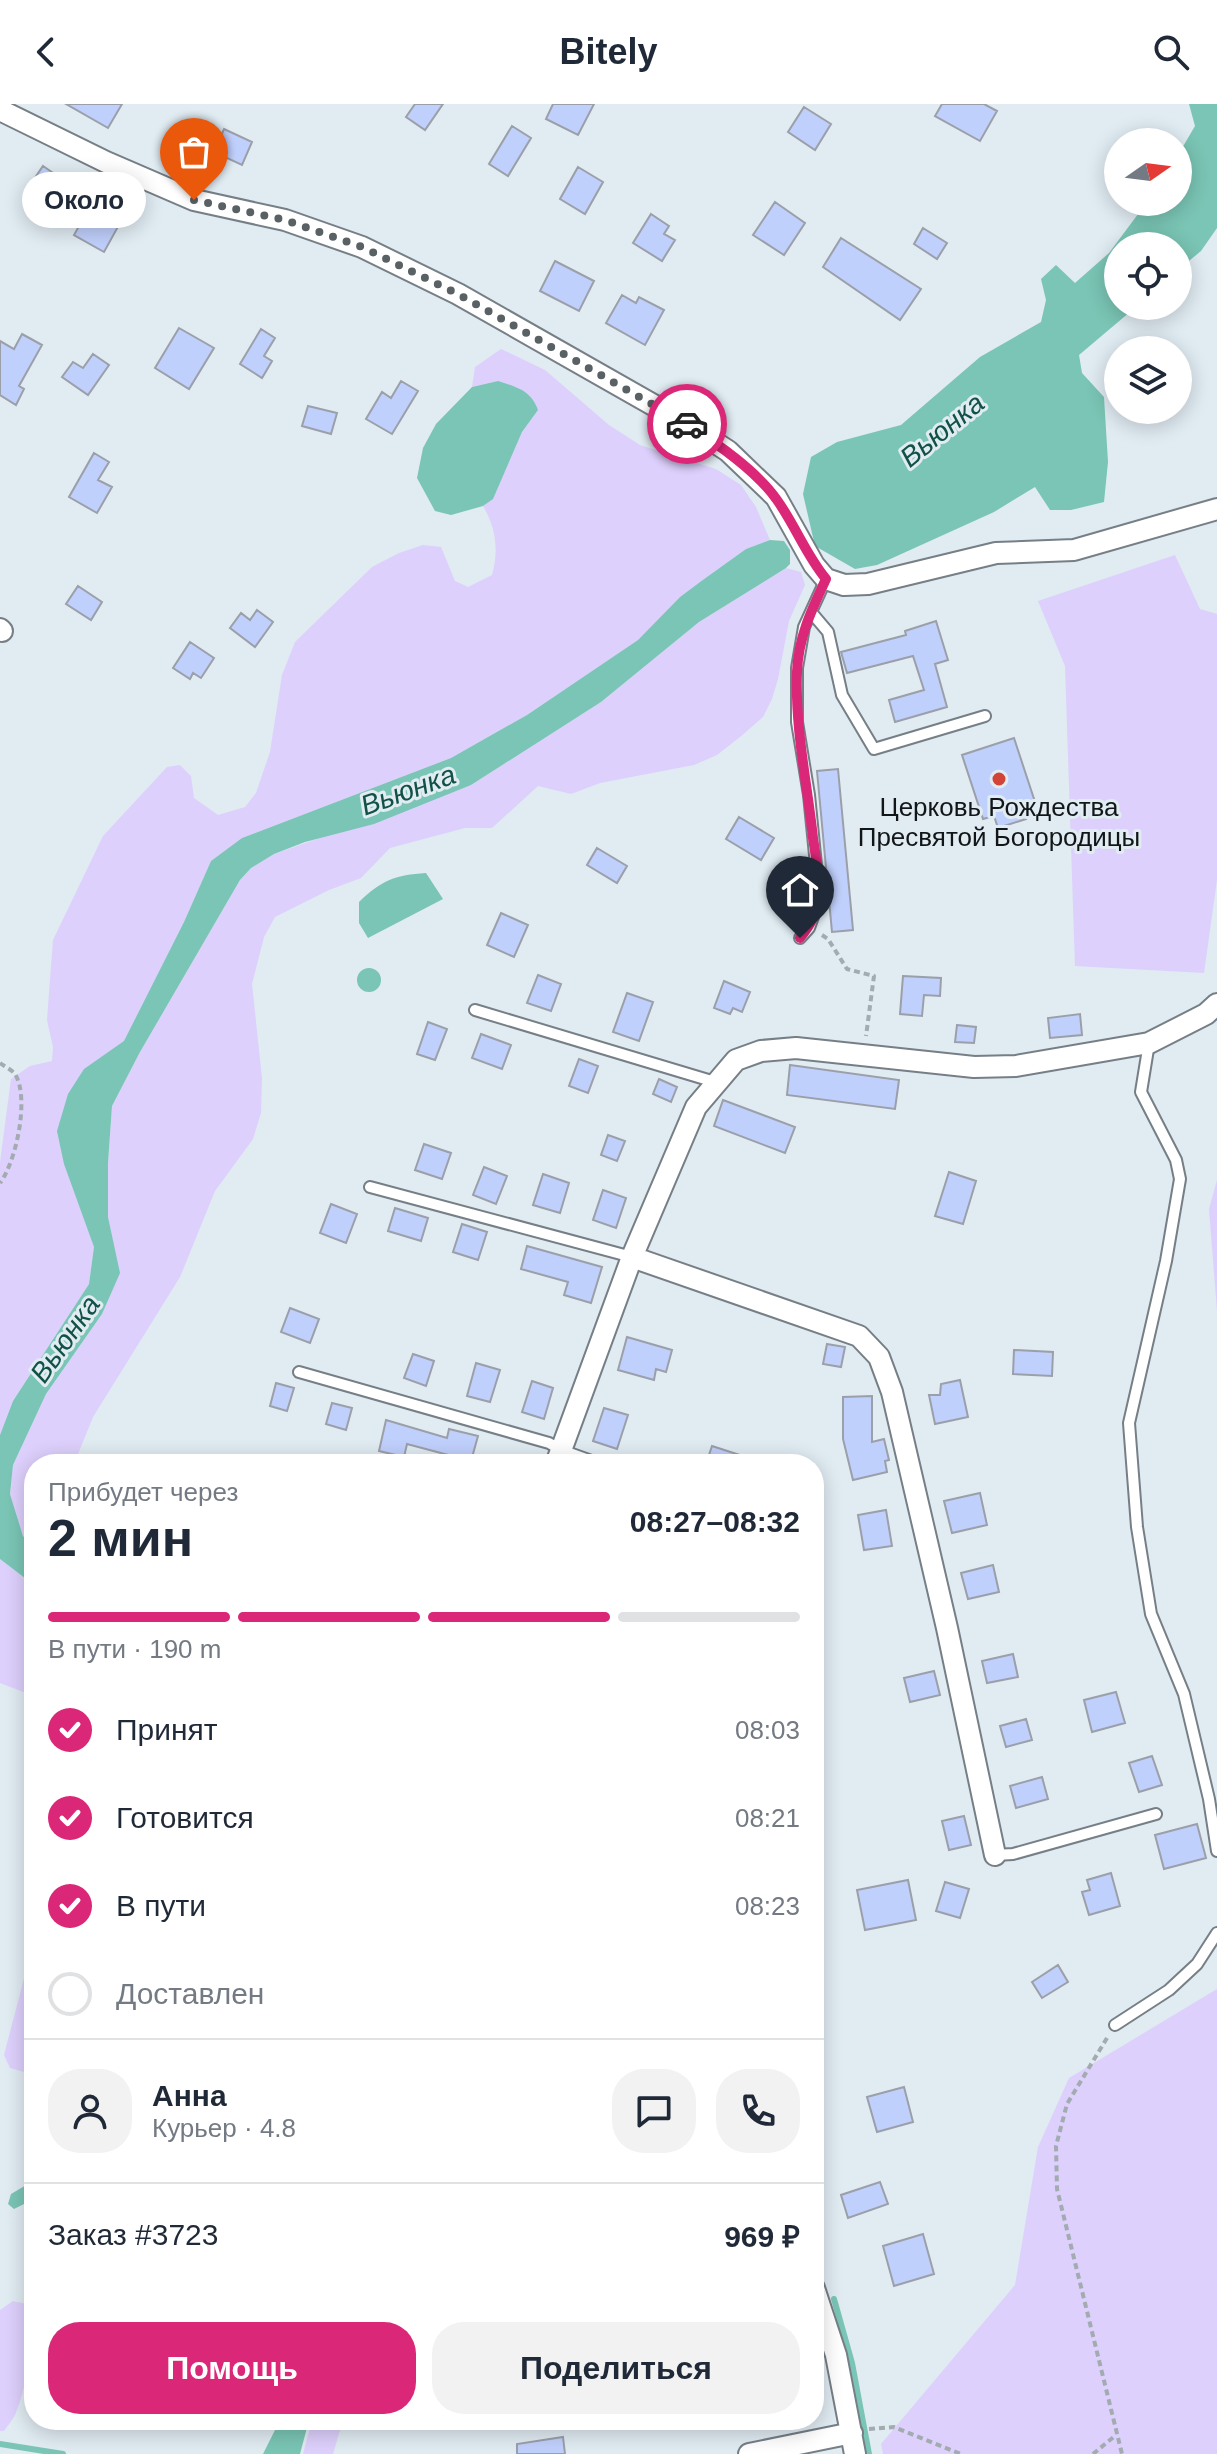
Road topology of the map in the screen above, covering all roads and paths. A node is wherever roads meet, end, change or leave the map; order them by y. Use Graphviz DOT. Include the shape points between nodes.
graph roads {
  1 [pos="0,110"];
  2 [pos="1217,509"];
  3 [pos="820,572"];
  4 [pos="811,612"];
  5 [pos="985,716"];
  6 [pos="809,928"];
  7 [pos="800,938"];
  8 [pos="1217,1004"];
  9 [pos="475,1010"];
  10 [pos="1149,1043"];
  11 [pos="863,1054"];
  12 [pos="0,1063"];
  13 [pos="715,1082"];
  14 [pos="0,1183"];
  15 [pos="370,1187"];
  16 [pos="632,1257"];
  17 [pos="299,1372"];
  18 [pos="557,1454"];
  19 [pos="560,1454"];
  20 [pos="1156,1814"];
  21 [pos="1217,1851"];
  22 [pos="995,1855"];
  23 [pos="1217,1933"];
  24 [pos="1115,2025"];
  25 [pos="824,2318"];
  26 [pos="881,2426"];
  27 [pos="1117,2434"];
  28 [pos="853,2444"];
  29 [pos="749,2454"];
  30 [pos="961,2454"];
  31 [pos="1093,2454"];
  32 [pos="1122,2454"];
  1 -- 3 [label="street" via="194,200 285,220 362,247 458,294 728,451 776,497"];
  2 -- 3 [label="street" via="1074,550 996,553 868,584 844,585"];
  3 -- 4 [label="lane"];
  4 -- 5 [label="lane" via="828,632 842,695 874,749"];
  4 -- 6 [label="lane" via="797,682 797,722 818,885"];
  6 -- 7 [label="lane"];
  6 -- 11 [label="path" via="828,939 847,969 874,976"];
  8 -- 10 [label="street"];
  9 -- 13 [label="lane"];
  10 -- 11 [label="street" via="1016,1066 974,1067"];
  10 -- 21 [label="lane" via="1141,1092 1176,1160 1180,1179 1129,1423 1137,1527 1151,1614 1184,1694"];
  11 -- 13 [label="street" via="796,1048 761,1051 736,1060"];
  12 -- 14 [label="path" via="15,1073 20,1105 20,1128"];
  13 -- 16 [label="street" via="696,1107"];
  15 -- 16 [label="lane"];
  16 -- 19 [label="street"];
  16 -- 22 [label="street" via="859,1336 879,1357 896,1407"];
  17 -- 18 [label="lane" via="549,1443"];
  20 -- 22 [label="lane"];
  23 -- 24 [label="lane" via="1197,1964 1169,1990"];
  24 -- 27 [label="path" via="1067,2104 1056,2146 1057,2189"];
  25 -- 28 [label="street"];
  26 -- 30 [label="path"];
  27 -- 31 [label="path"];
  27 -- 32 [label="path"];
  28 -- 29 [label="street"];
}
